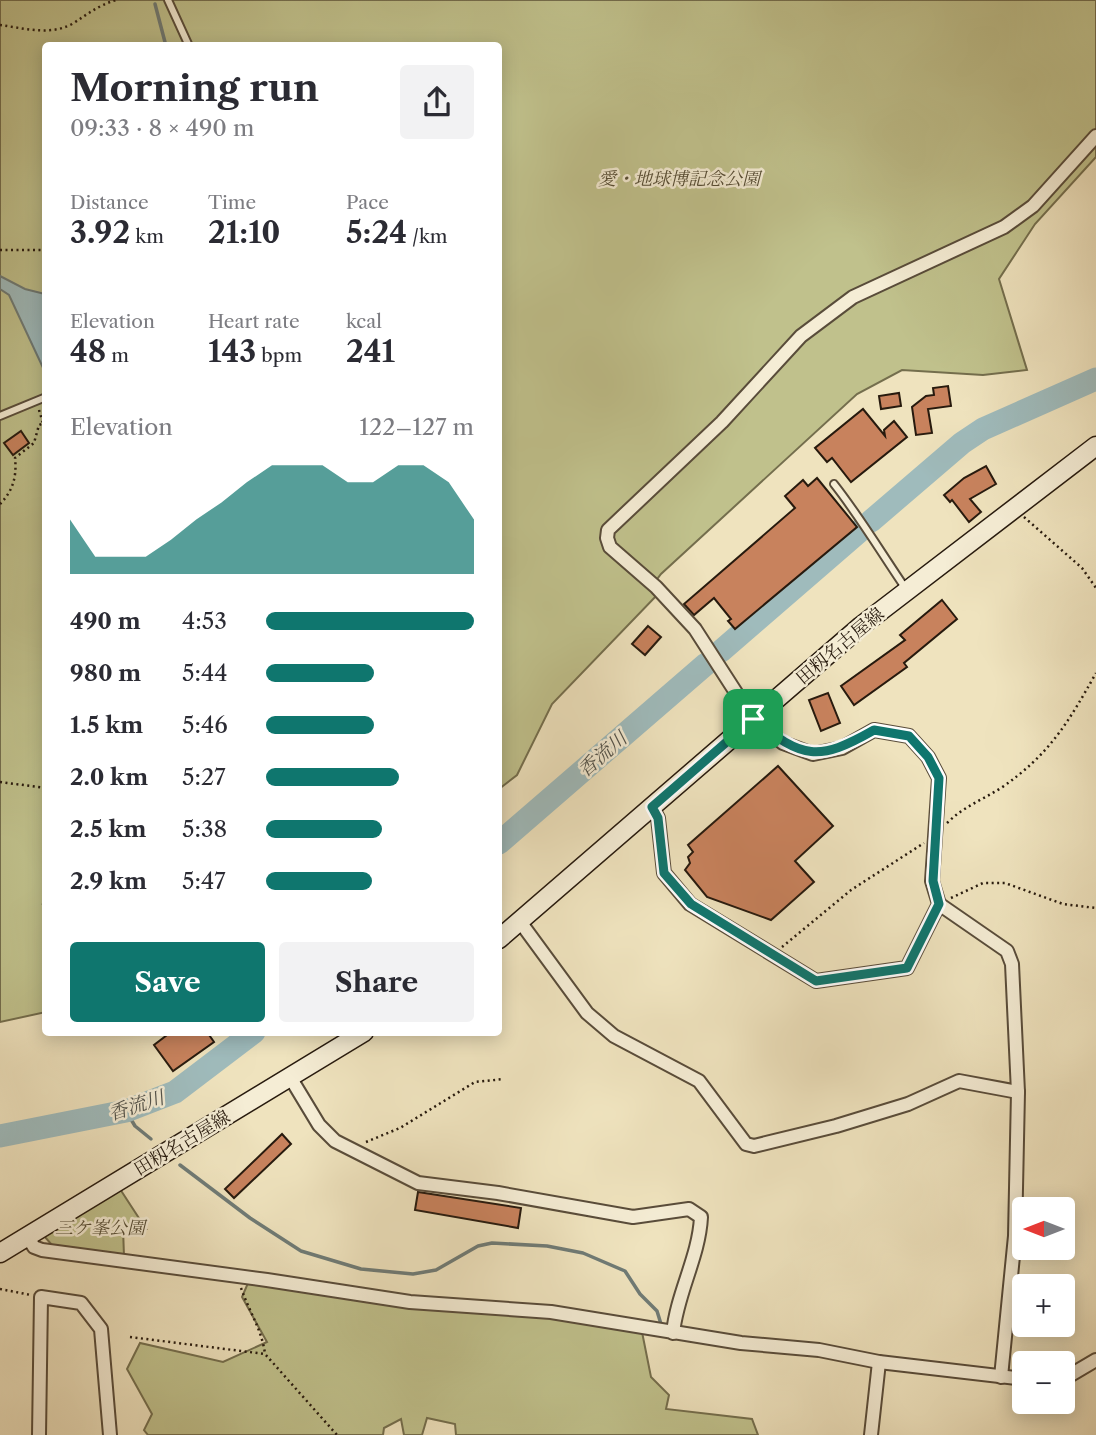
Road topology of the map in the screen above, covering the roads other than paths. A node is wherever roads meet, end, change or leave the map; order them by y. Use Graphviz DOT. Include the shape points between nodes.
graph roads {
  1 [pos="168,0"];
  2 [pos="187,42"];
  3 [pos="1096,136"];
  4 [pos="42,398"];
  5 [pos="0,416"];
  6 [pos="1096,446"];
  7 [pos="834,484"];
  8 [pos="907,591"];
  9 [pos="753,719"];
  10 [pos="652,807"];
  11 [pos="939,904"];
  12 [pos="521,923"];
  13 [pos="502,937"];
  14 [pos="357,1036"];
  15 [pos="290,1077"];
  16 [pos="1018,1092"];
  17 [pos="27,1236"];
  18 [pos="0,1253"];
  19 [pos="673,1333"];
  20 [pos="1096,1360"];
  21 [pos="879,1362"];
  22 [pos="1075,1372"];
  23 [pos="1001,1377"];
  24 [pos="1012,1378"];
  25 [pos="39,1435"];
  26 [pos="110,1435"];
  27 [pos="871,1435"];
  1 -- 2 [label="lane"];
  3 -- 9 [label="street" via="1033,206 1004,227 853,297 801,337 722,422 608,530 610,547 695,629"];
  4 -- 5 [label="lane"];
  6 -- 8 [label="main road, 田籾名古屋線"];
  7 -- 8 [label="lane"];
  8 -- 9 [label="main road, 田籾名古屋線"];
  9 -- 10 [label="main road, 田籾名古屋線"];
  9 -- 11 [label="street" via="783,743 813,754 842,748 874,730 909,736 939,778 933,881"];
  10 -- 11 [label="street" via="658,818 664,873 691,904 816,981 907,968"];
  10 -- 12 [label="main road, 田籾名古屋線"];
  11 -- 16 [label="street" via="1007,951 1012,964"];
  12 -- 13 [label="main road, 田籾名古屋線"];
  12 -- 16 [label="street" via="587,1013 614,1037 699,1082 746,1144 754,1146 836,1126 908,1104 959,1081"];
  14 -- 15 [label="main road, 田籾名古屋線"];
  15 -- 17 [label="main road, 田籾名古屋線"];
  15 -- 19 [label="street" via="319,1125 335,1141 418,1183 633,1217 689,1209 701,1217"];
  16 -- 23 [label="street" via="1016,1236"];
  17 -- 18 [label="main road, 田籾名古屋線"];
  17 -- 19 [label="street" via="42,1250 410,1302 551,1312"];
  19 -- 21 [label="street" via="819,1350"];
  20 -- 22 [label="street"];
  21 -- 23 [label="street"];
  21 -- 27 [label="street"];
  23 -- 24 [label="street"];
  25 -- 26 [label="street" via="41,1297 81,1303 101,1329"];
}
